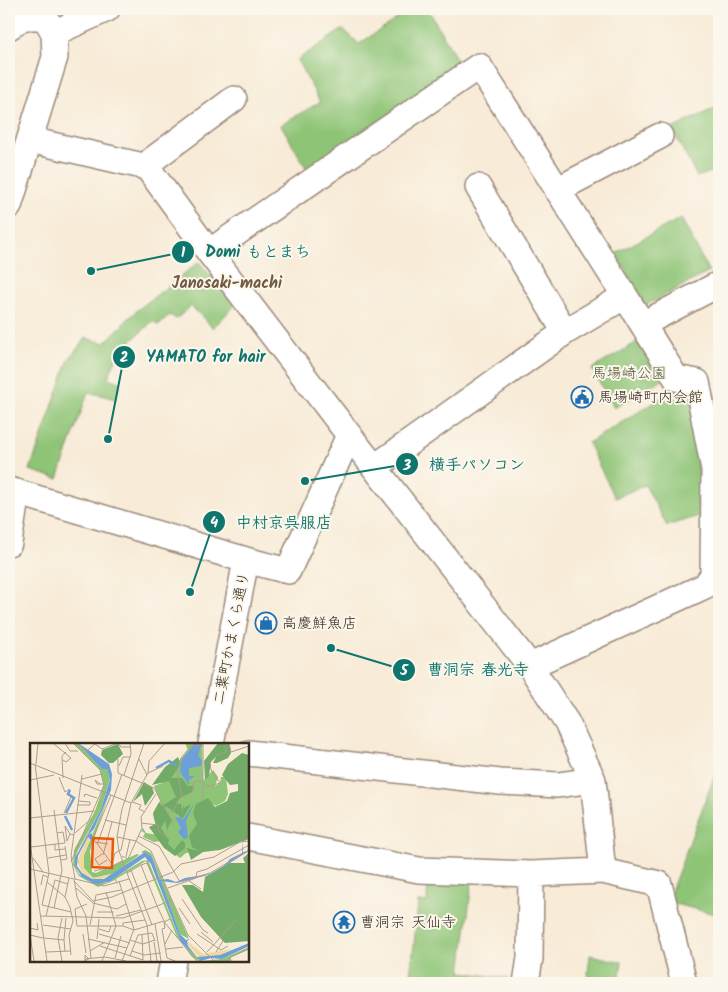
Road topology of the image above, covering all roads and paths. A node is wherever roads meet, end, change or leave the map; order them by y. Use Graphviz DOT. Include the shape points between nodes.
graph roads {
  1 [pos="107,9"];
  2 [pos="9,27"];
  3 [pos="54,33"];
  4 [pos="234,99"];
  5 [pos="660,136"];
  6 [pos="30,140"];
  7 [pos="148,167"];
  8 [pos="478,187"];
  9 [pos="557,190"];
  10 [pos="9,206"];
  11 [pos="210,252"];
  12 [pos="719,284"];
  13 [pos="625,296"];
  14 [pos="643,324"];
  15 [pos="565,332"];
  16 [pos="349,435"];
  17 [pos="375,467"];
  18 [pos="13,491"];
  19 [pos="9,543"];
  20 [pos="246,560"];
  21 [pos="530,666"];
  22 [pos="211,743"];
  23 [pos="249,753"];
  24 [pos="593,780"];
  25 [pos="249,837"];
  26 [pos="603,871"];
  27 [pos="531,874"];
  28 [pos="173,962"];
  29 [pos="169,983"];
  30 [pos="526,983"];
  31 [pos="684,983"];
  1 -- 3 [label="street"];
  2 -- 3 [label="street" via="23,17 45,17"];
  3 -- 6 [label="street" via="55,57"];
  4 -- 7 [label="street" via="152,160"];
  5 -- 9 [label="street"];
  6 -- 7 [label="street"];
  6 -- 10 [label="street"];
  7 -- 11 [label="street"];
  8 -- 15 [label="street"];
  9 -- 11 [label="street" via="479,66"];
  9 -- 13 [label="street"];
  11 -- 16 [label="street"];
  12 -- 14 [label="street"];
  13 -- 14 [label="street"];
  13 -- 15 [label="street"];
  14 -- 21 [label="street" via="676,378 697,382 714,470 713,575 704,586"];
  15 -- 17 [label="street"];
  16 -- 17 [label="street"];
  16 -- 20 [label="street" via="288,570"];
  17 -- 21 [label="street"];
  18 -- 19 [label="street"];
  18 -- 20 [label="street, 二葉町かまくら通り"];
  20 -- 22 [label="street, 二葉町かまくら通り"];
  21 -- 24 [label="street" via="567,723"];
  23 -- 24 [label="street" via="500,782 558,785"];
  24 -- 26 [label="street"];
  25 -- 27 [label="street" via="419,870"];
  26 -- 27 [label="street"];
  26 -- 31 [label="street" via="659,884"];
  27 -- 30 [label="street" via="530,958"];
  28 -- 29 [label="street"];
}
